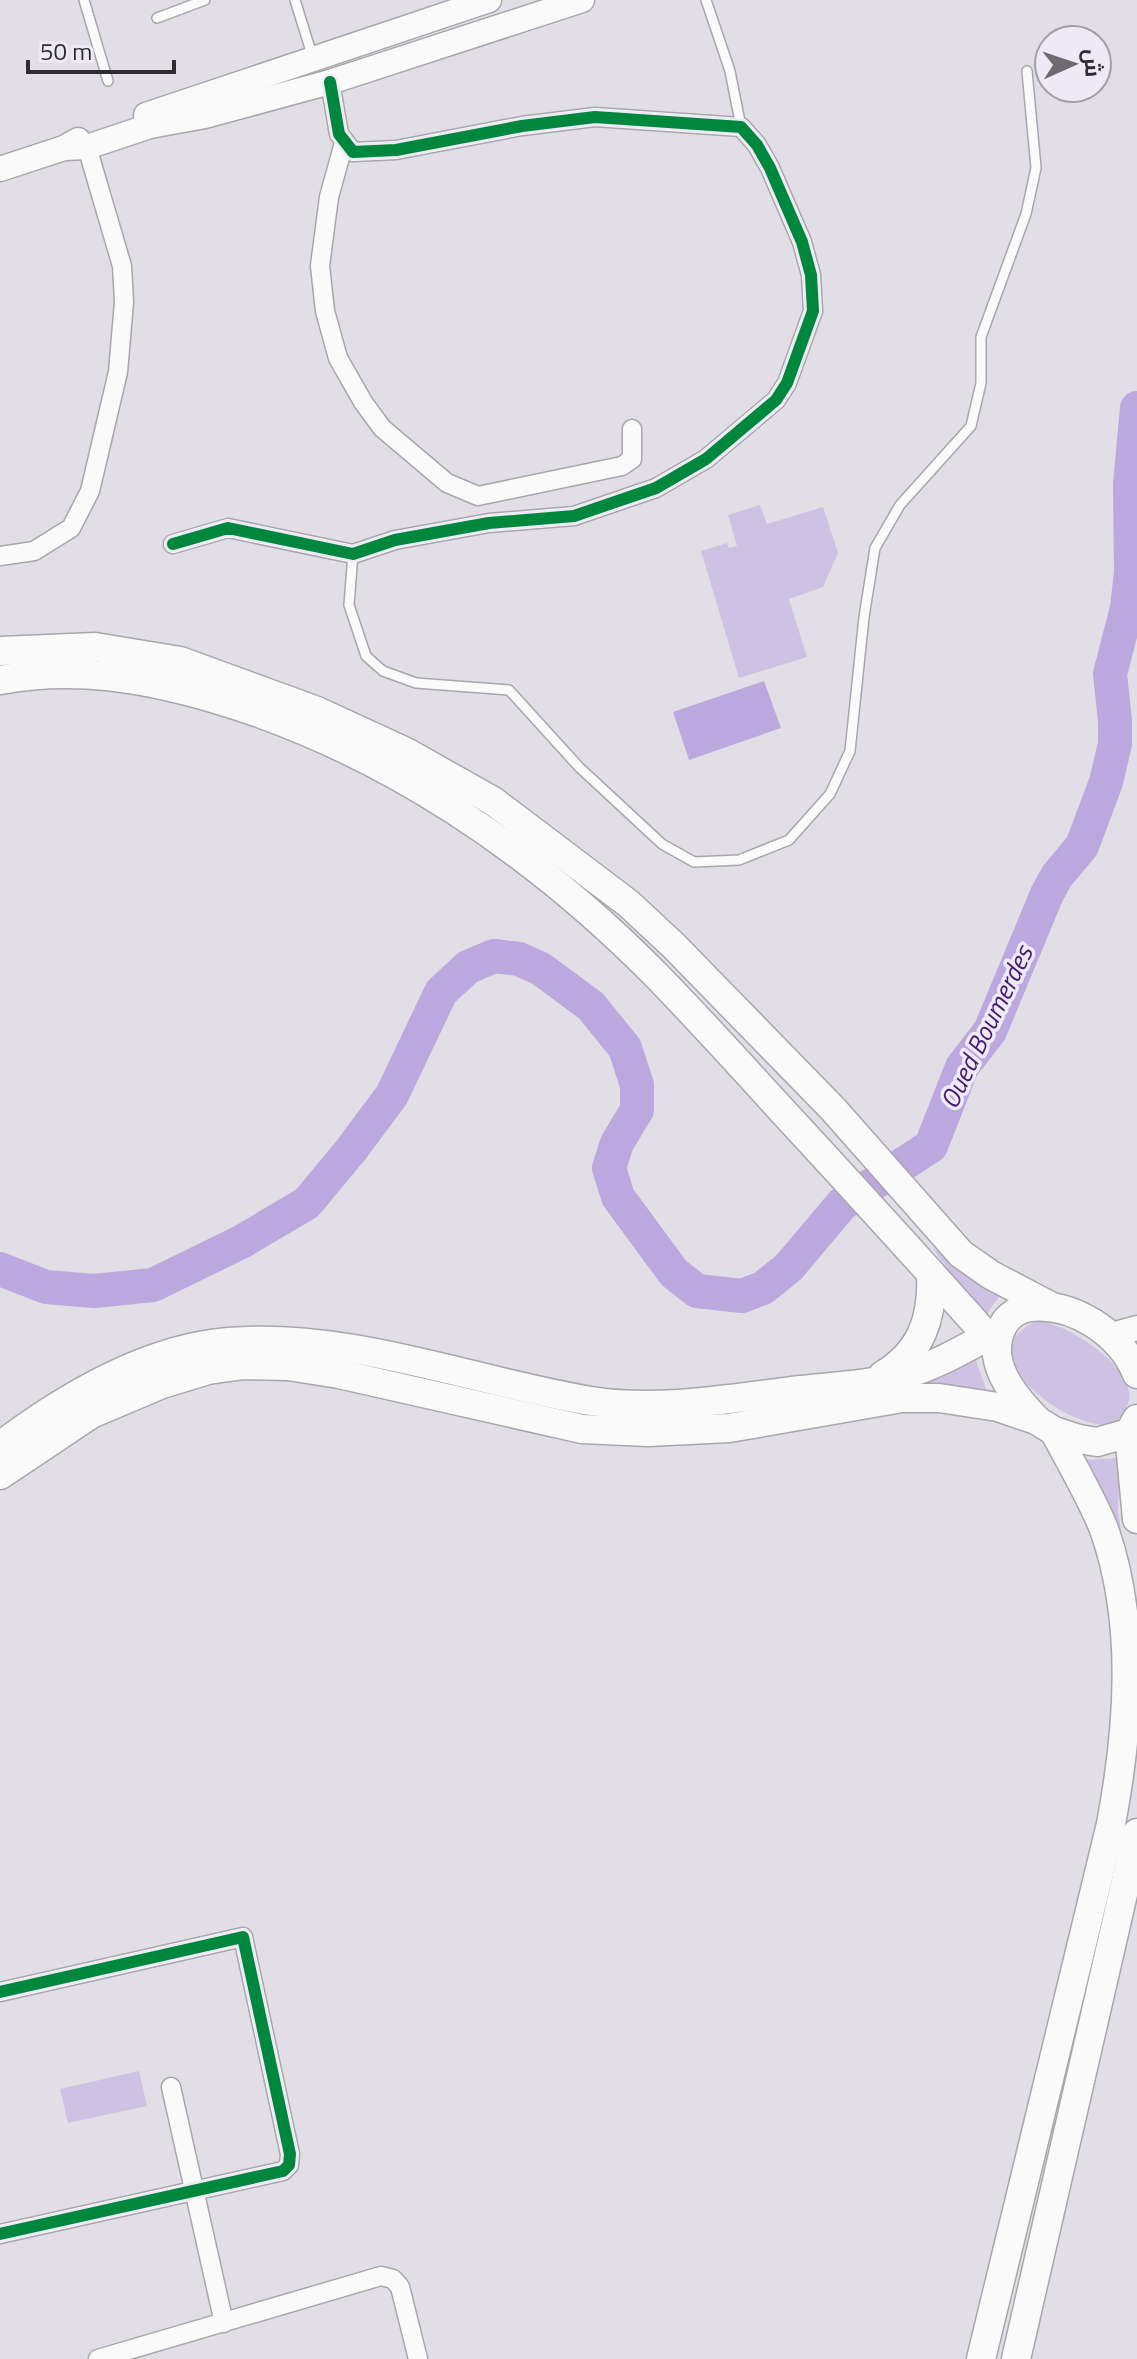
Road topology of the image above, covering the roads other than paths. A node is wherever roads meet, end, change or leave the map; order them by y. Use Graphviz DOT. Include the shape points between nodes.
graph roads {
  1 [pos="84,0"];
  2 [pos="205,0"];
  3 [pos="295,0"];
  4 [pos="489,0"];
  5 [pos="582,0"];
  6 [pos="706,0"];
  7 [pos="157,18"];
  8 [pos="313,59"];
  9 [pos="1027,71"];
  10 [pos="108,81"];
  11 [pos="330,82"];
  12 [pos="741,127"];
  13 [pos="344,143"];
  14 [pos="76,148"];
  15 [pos="0,169"];
  16 [pos="632,429"];
  17 [pos="173,544"];
  18 [pos="353,554"];
  19 [pos="0,556"];
  20 [pos="0,651"];
  21 [pos="0,680"];
  22 [pos="931,1274"];
  23 [pos="1052,1307"];
  24 [pos="1137,1328"];
  25 [pos="1108,1336"];
  26 [pos="995,1337"];
  27 [pos="1137,1374"];
  28 [pos="872,1381"];
  29 [pos="1045,1425"];
  30 [pos="1134,1427"];
  31 [pos="0,1446"];
  32 [pos="0,1475"];
  33 [pos="1137,1519"];
  34 [pos="1135,1847"];
  35 [pos="0,1992"];
  36 [pos="171,2087"];
  37 [pos="196,2191"];
  38 [pos="0,2234"];
  39 [pos="224,2323"];
  40 [pos="98,2359"];
  41 [pos="418,2359"];
  42 [pos="981,2359"];
  43 [pos="1016,2359"];
  1 -- 10 [label="lane"];
  2 -- 7 [label="lane"];
  3 -- 8 [label="lane"];
  4 -- 8 [label="main road"];
  5 -- 11 [label="main road"];
  6 -- 12 [label="lane" via="730,71"];
  8 -- 14 [label="main road" via="85,136"];
  9 -- 18 [label="lane" via="1036,168 1026,214 981,337 981,383 971,426 900,505 875,548 850,751 830,794 789,840 739,860 694,862 662,844 579,767 509,690 416,683 383,671 366,656 349,605"];
  11 -- 13 [label="street"];
  11 -- 14 [label="main road"];
  12 -- 13 [label="street" via="595,117 370,153 353,152"];
  12 -- 18 [label="street" via="757,145 782,193 811,275 813,311 776,400 706,459 656,488 574,516 489,523 395,540"];
  13 -- 16 [label="street" via="329,197 320,266 325,311 338,358 382,428 447,483 478,496 622,466 632,459"];
  14 -- 15 [label="main road"];
  14 -- 19 [label="street" via="122,266 118,372 83,511 71,528 34,551"];
  17 -- 18 [label="street" via="228,528"];
  20 -- 23 [label="main road" via="95,647 180,661 317,711 456,779 629,904 833,1109 961,1254"];
  21 -- 22 [label="main road" via="66,672 150,681 253,710 411,784 489,833 570,896 655,974"];
  22 -- 26 [label="main road"];
  22 -- 28 [label="main road" via="932,1300 920,1337 895,1368"];
  23 -- 25 [label="main road" via="1074,1313"];
  23 -- 26 [label="main road" via="1027,1307 1009,1316"];
  24 -- 25 [label="main road"];
  25 -- 27 [label="main road" via="1120,1345"];
  26 -- 28 [label="main road" via="928,1367"];
  26 -- 29 [label="main road" via="1010,1390"];
  28 -- 31 [label="main road" via="684,1404 633,1405 369,1353 310,1344 228,1342 141,1364 53,1408"];
  29 -- 30 [label="main road" via="1097,1442"];
  29 -- 32 [label="main road" via="969,1401 902,1398 729,1428 582,1429 339,1374 244,1365 162,1384 91,1414"];
  29 -- 42 [label="main road" via="1104,1530 1117,1571 1125,1608 1128,1706 1111,1824"];
  30 -- 33 [label="main road"];
  34 -- 43 [label="main road"];
  35 -- 37 [label="street" via="243,1937 289,2165 283,2171"];
  36 -- 37 [label="street"];
  37 -- 38 [label="street"];
  37 -- 39 [label="street"];
  39 -- 40 [label="street"];
  39 -- 41 [label="street" via="381,2276 400,2287"];
}
